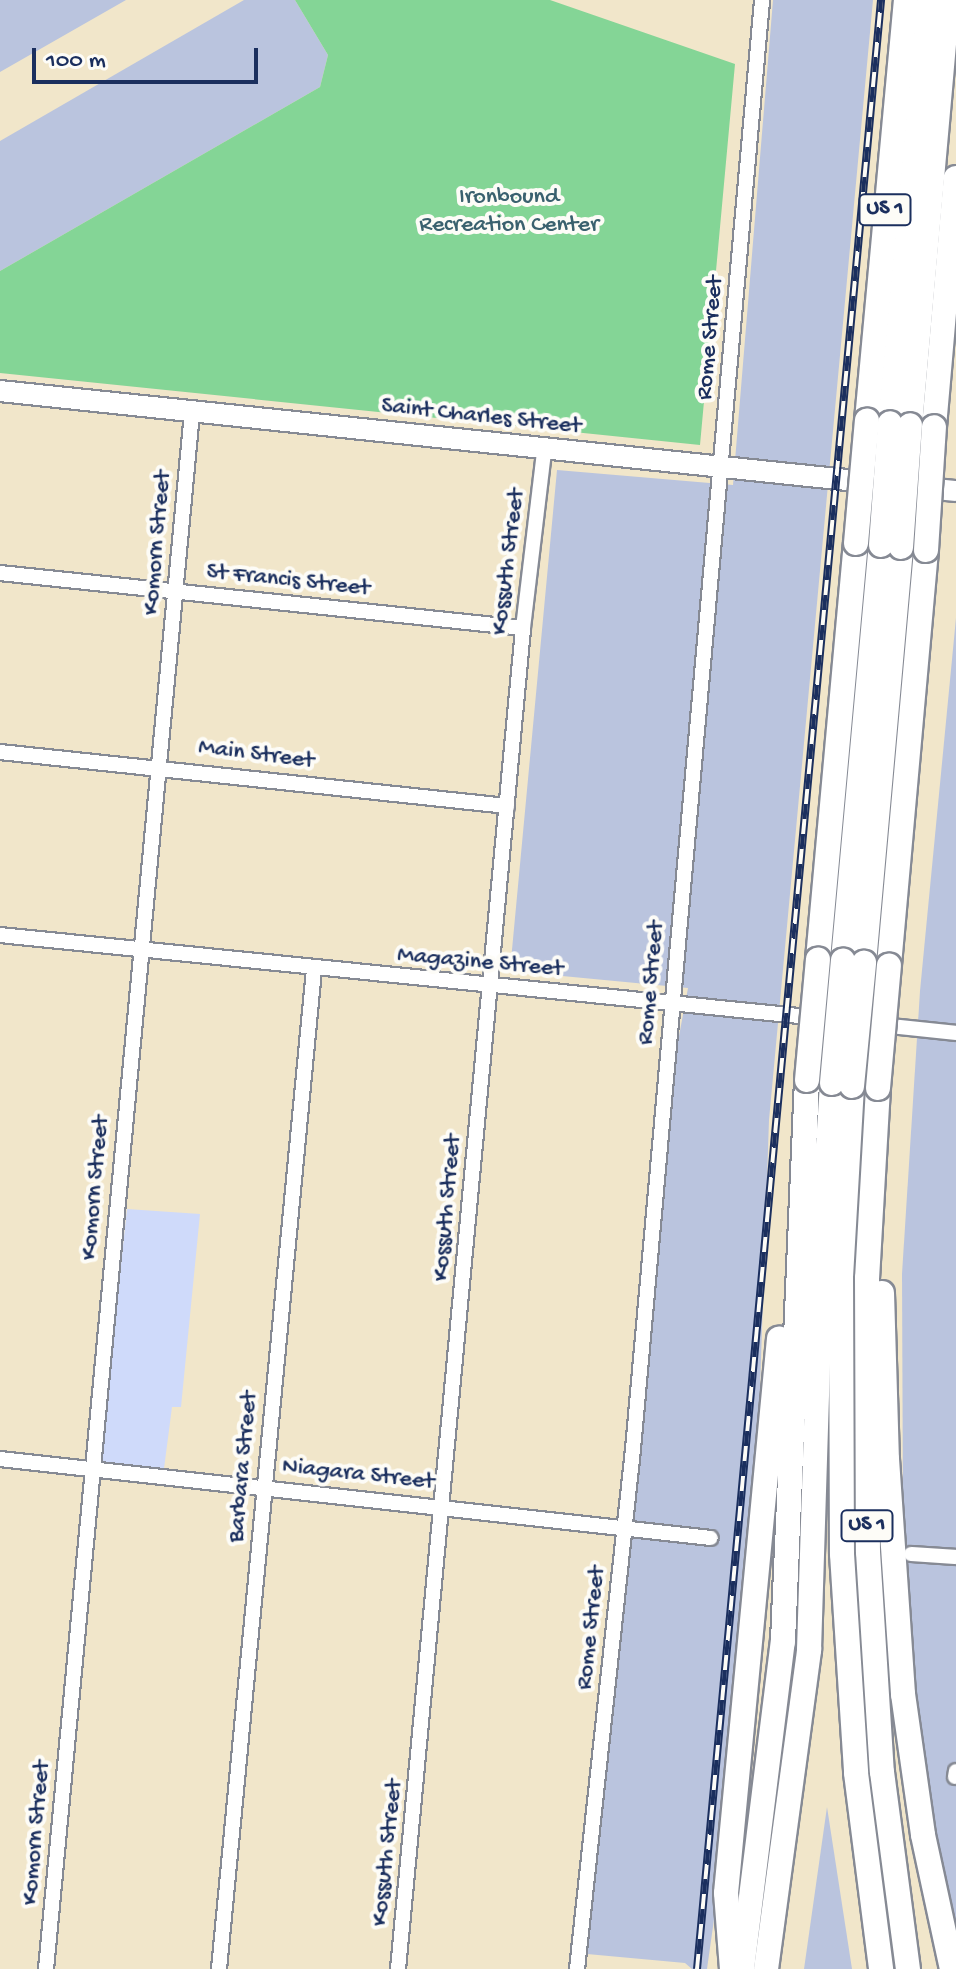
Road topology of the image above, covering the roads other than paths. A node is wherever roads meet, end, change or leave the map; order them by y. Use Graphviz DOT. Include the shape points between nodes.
graph roads {
  1 [pos="762,0"];
  2 [pos="906,0"];
  3 [pos="929,0"];
  4 [pos="948,0"];
  5 [pos="956,178"];
  6 [pos="0,391"];
  7 [pos="192,412"];
  8 [pos="900,424"];
  9 [pos="544,451"];
  10 [pos="722,467"];
  11 [pos="956,491"];
  12 [pos="0,573"];
  13 [pos="176,592"];
  14 [pos="523,628"];
  15 [pos="0,752"];
  16 [pos="157,766"];
  17 [pos="507,806"];
  18 [pos="0,935"];
  19 [pos="141,950"];
  20 [pos="314,969"];
  21 [pos="489,987"];
  22 [pos="671,1003"];
  23 [pos="956,1033"];
  24 [pos="842,1084"];
  25 [pos="876,1128"];
  26 [pos="796,1275"];
  27 [pos="0,1459"];
  28 [pos="92,1470"];
  29 [pos="264,1488"];
  30 [pos="444,1506"];
  31 [pos="625,1525"];
  32 [pos="711,1538"];
  33 [pos="911,1554"];
  34 [pos="956,1557"];
  35 [pos="46,1969"];
  36 [pos="219,1969"];
  37 [pos="398,1969"];
  38 [pos="577,1969"];
  39 [pos="732,1969"];
  40 [pos="742,1969"];
  41 [pos="766,1969"];
  42 [pos="881,1969"];
  43 [pos="908,1969"];
  44 [pos="952,1969"];
  1 -- 10 [label="street, Rome Street"];
  2 -- 8 [label="highway, US 1"];
  3 -- 8 [label="highway"];
  4 -- 8 [label="highway"];
  5 -- 8 [label="highway, US 1"];
  6 -- 7 [label="street, Saint Charles Street"];
  7 -- 9 [label="street, Saint Charles Street"];
  7 -- 13 [label="street, Komorn Street"];
  8 -- 24 [label="highway, bridge"];
  8 -- 25 [label="highway, US 1, bridge" via="926,550"];
  8 -- 26 [label="highway, US 1, bridge" via="856,543 807,1080"];
  9 -- 10 [label="street, Saint Charles Street"];
  9 -- 14 [label="street, Kossuth Street"];
  10 -- 11 [label="street, Saint Charles Street"];
  10 -- 22 [label="street, Rome Street"];
  12 -- 13 [label="street, St Francis Street"];
  13 -- 14 [label="street, St Francis Street"];
  13 -- 16 [label="street, Komorn Street"];
  14 -- 17 [label="street, Kossuth Street"];
  15 -- 16 [label="street, Main Street"];
  16 -- 17 [label="street, Main Street"];
  16 -- 19 [label="street, Komorn Street"];
  17 -- 21 [label="street, Kossuth Street"];
  18 -- 19 [label="street, Magazine Street"];
  19 -- 20 [label="street, Magazine Street"];
  19 -- 28 [label="street, Komorn Street"];
  20 -- 21 [label="street, Magazine Street"];
  20 -- 29 [label="street, Barbara Street"];
  21 -- 22 [label="street, Magazine Street"];
  21 -- 30 [label="street, Kossuth Street"];
  22 -- 23 [label="street, Magazine Street"];
  22 -- 31 [label="street, Rome Street"];
  24 -- 41 [label="highway" via="821,1263 812,1594 800,1736"];
  24 -- 42 [label="highway" via="840,1497 851,1718"];
  25 -- 43 [label="highway, US 1" via="865,1361 868,1552 882,1772"];
  25 -- 44 [label="highway" via="887,1459 901,1668 925,1848"];
  26 -- 39 [label="highway" via="780,1329 750,1623 726,1893"];
  26 -- 40 [label="highway, US 1" via="786,1598 775,1730"];
  27 -- 28 [label="street, Niagara Street"];
  28 -- 29 [label="street, Niagara Street"];
  28 -- 35 [label="street, Komorn Street"];
  29 -- 30 [label="street, Niagara Street"];
  29 -- 36 [label="street, Barbara Street"];
  30 -- 31 [label="street, Niagara Street"];
  30 -- 37 [label="street, Kossuth Street"];
  31 -- 32 [label="street, Niagara Street"];
  31 -- 38 [label="street, Rome Street"];
  33 -- 34 [label="street"];
}
